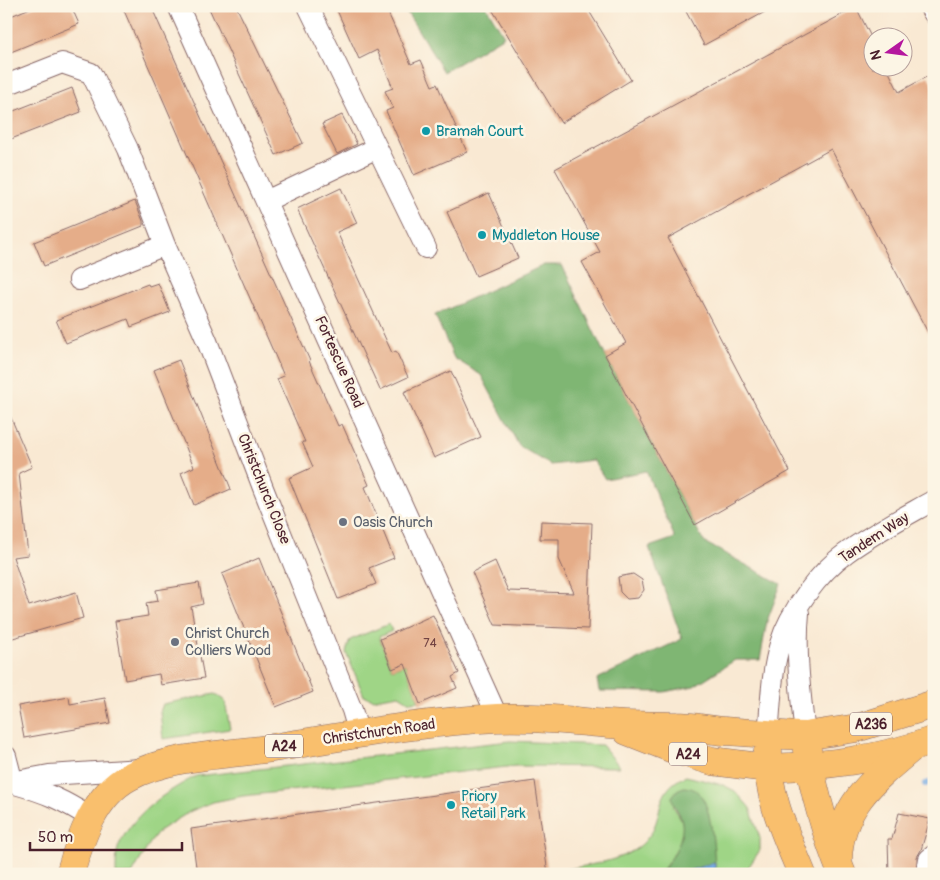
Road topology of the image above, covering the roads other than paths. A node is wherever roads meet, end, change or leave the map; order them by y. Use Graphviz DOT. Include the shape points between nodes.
graph roads {
  1 [pos="178,6"];
  2 [pos="308,6"];
  3 [pos="929,6"];
  4 [pos="934,14"];
  5 [pos="6,85"];
  6 [pos="377,148"];
  7 [pos="266,201"];
  8 [pos="166,245"];
  9 [pos="426,248"];
  10 [pos="79,280"];
  11 [pos="934,500"];
  12 [pos="800,604"];
  13 [pos="934,704"];
  14 [pos="498,718"];
  15 [pos="612,725"];
  16 [pos="359,734"];
  17 [pos="768,735"];
  18 [pos="805,736"];
  19 [pos="921,745"];
  20 [pos="6,756"];
  21 [pos="809,767"];
  22 [pos="149,768"];
  23 [pos="767,768"];
  24 [pos="10,783"];
  25 [pos="91,818"];
  26 [pos="934,855"];
  27 [pos="840,869"];
  28 [pos="73,870"];
  29 [pos="802,874"];
  30 [pos="929,874"];
  1 -- 7 [label="street, Fortescue Road"];
  2 -- 6 [label="street"];
  3 -- 4 [label="street"];
  5 -- 8 [label="street, Christchurch Close" via="62,63 91,73 128,149"];
  6 -- 7 [label="street"];
  6 -- 9 [label="street"];
  7 -- 14 [label="street, Fortescue Road"];
  8 -- 10 [label="street"];
  8 -- 16 [label="street, Christchurch Close" via="207,341"];
  11 -- 12 [label="street, Tandem Way" via="844,554 823,574"];
  12 -- 17 [label="street, Tandem Way" via="787,624 780,644"];
  12 -- 18 [label="street" via="798,669"];
  13 -- 18 [label="main road, Christchurch Road / A236" via="857,728"];
  14 -- 15 [label="main road, Christchurch Road / A24"];
  14 -- 16 [label="main road, Christchurch Road / A24"];
  15 -- 17 [label="main road, Christchurch Road / A24" via="679,726"];
  15 -- 23 [label="main road, Christchurch Road / A24" via="712,761"];
  16 -- 22 [label="main road, Christchurch Road / A24"];
  17 -- 18 [label="main road, Christchurch Road / A24"];
  17 -- 23 [label="main road"];
  18 -- 21 [label="main road"];
  19 -- 21 [label="main road, Christchurch Road / A236" via="845,763"];
  19 -- 27 [label="main road" via="853,804 838,843"];
  20 -- 24 [label="street"];
  21 -- 23 [label="main road, Christchurch Road / A236"];
  21 -- 27 [label="main road" via="820,812"];
  22 -- 24 [label="street, Christchurch Road" via="49,775"];
  22 -- 25 [label="main road, Christchurch Road / A24" via="128,777 110,791"];
  23 -- 29 [label="main road" via="773,799"];
  24 -- 25 [label="street" via="48,793"];
  25 -- 28 [label="main road, A24"];
  26 -- 30 [label="street" via="929,859"];
}
